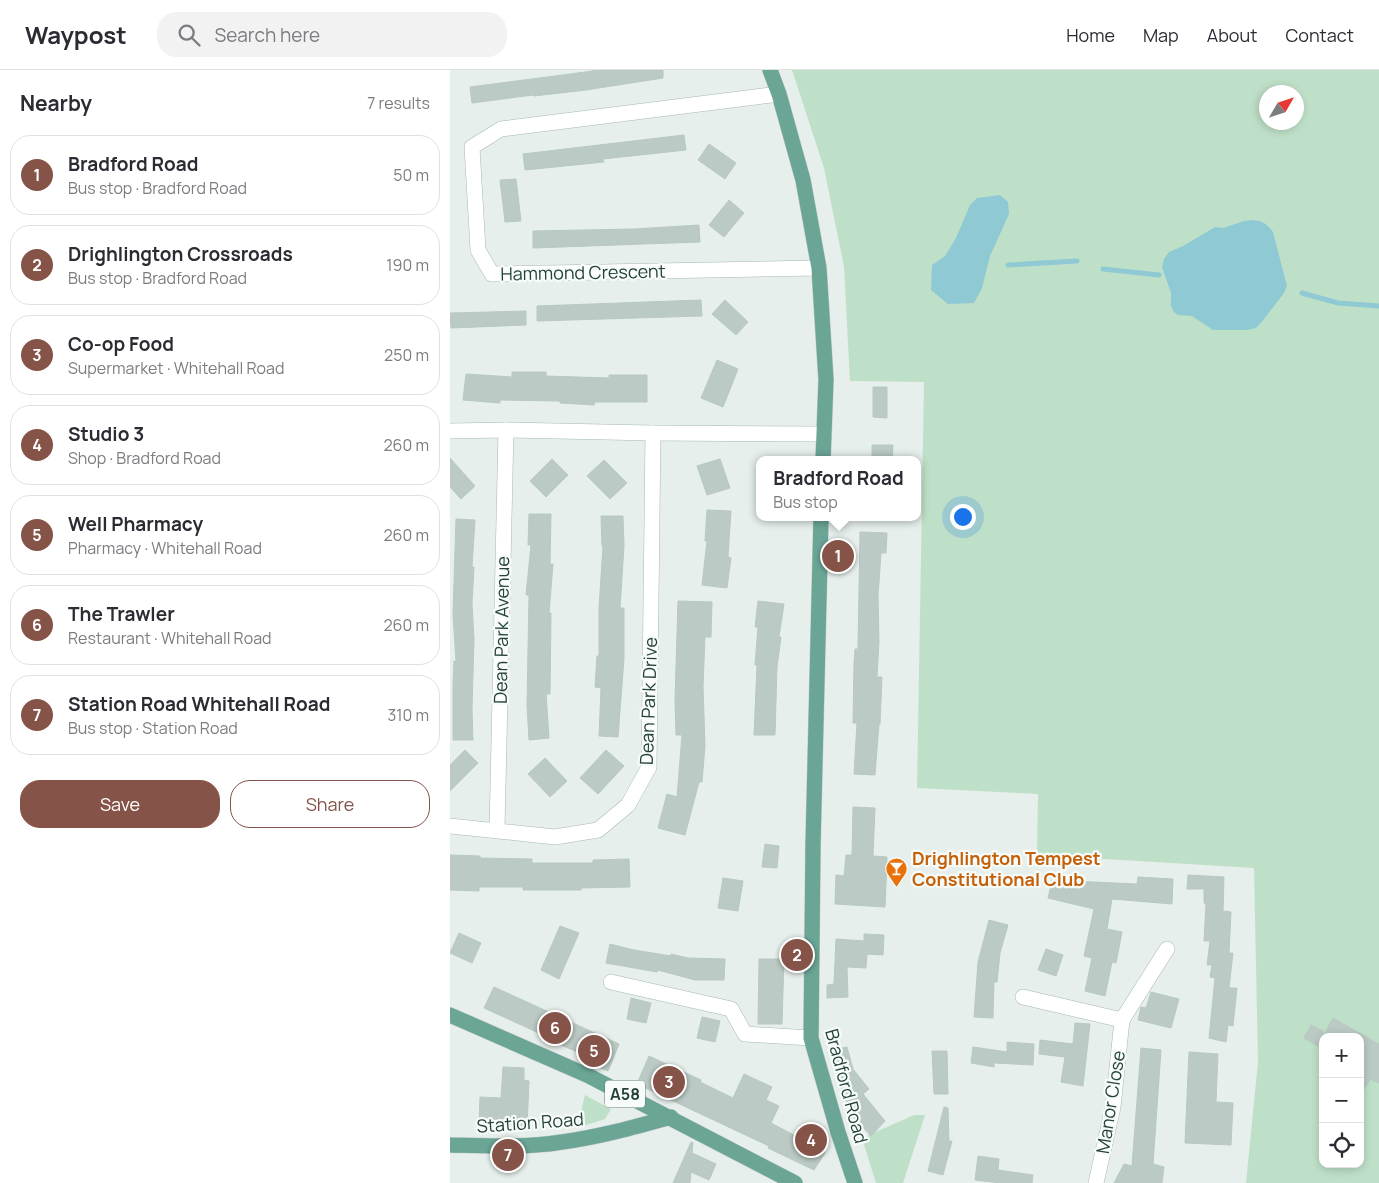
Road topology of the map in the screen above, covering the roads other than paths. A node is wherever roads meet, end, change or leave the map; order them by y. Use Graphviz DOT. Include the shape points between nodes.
graph roads {
  1 [pos="770,70"];
  2 [pos="779,94"];
  3 [pos="818,268"];
  4 [pos="506,430"];
  5 [pos="450,431"];
  6 [pos="653,433"];
  7 [pos="824,434"];
  8 [pos="823,456"];
  9 [pos="821,521"];
  10 [pos="450,826"];
  11 [pos="497,830"];
  12 [pos="1167,949"];
  13 [pos="611,982"];
  14 [pos="1023,997"];
  15 [pos="450,1015"];
  16 [pos="1122,1020"];
  17 [pos="811,1038"];
  18 [pos="672,1117"];
  19 [pos="450,1145"];
  20 [pos="795,1183"];
  21 [pos="855,1183"];
  22 [pos="1096,1183"];
  1 -- 2 [label="main road"];
  2 -- 3 [label="main road" via="803,180"];
  2 -- 3 [label="street, Hammond Crescent" via="501,129 472,148 478,250 492,274"];
  3 -- 7 [label="main road" via="826,380"];
  4 -- 5 [label="street"];
  4 -- 6 [label="street"];
  4 -- 11 [label="street, Dean Park Avenue"];
  6 -- 7 [label="street"];
  6 -- 11 [label="street, Dean Park Drive" via="649,767 628,805 598,830 555,837"];
  7 -- 8 [label="main road"];
  9 -- 17 [label="main road, Bradford Road"];
  10 -- 11 [label="street, Dean Park Drive"];
  12 -- 16 [label="street, Manor Close"];
  13 -- 17 [label="street" via="731,1009 746,1034"];
  14 -- 16 [label="street"];
  15 -- 18 [label="main road, A58" via="589,1076"];
  16 -- 22 [label="street, Manor Close" via="1113,1107"];
  17 -- 21 [label="main road, Bradford Road"];
  18 -- 19 [label="main road, Station Road" via="561,1142 509,1146"];
  18 -- 20 [label="main road, A58"];
}
